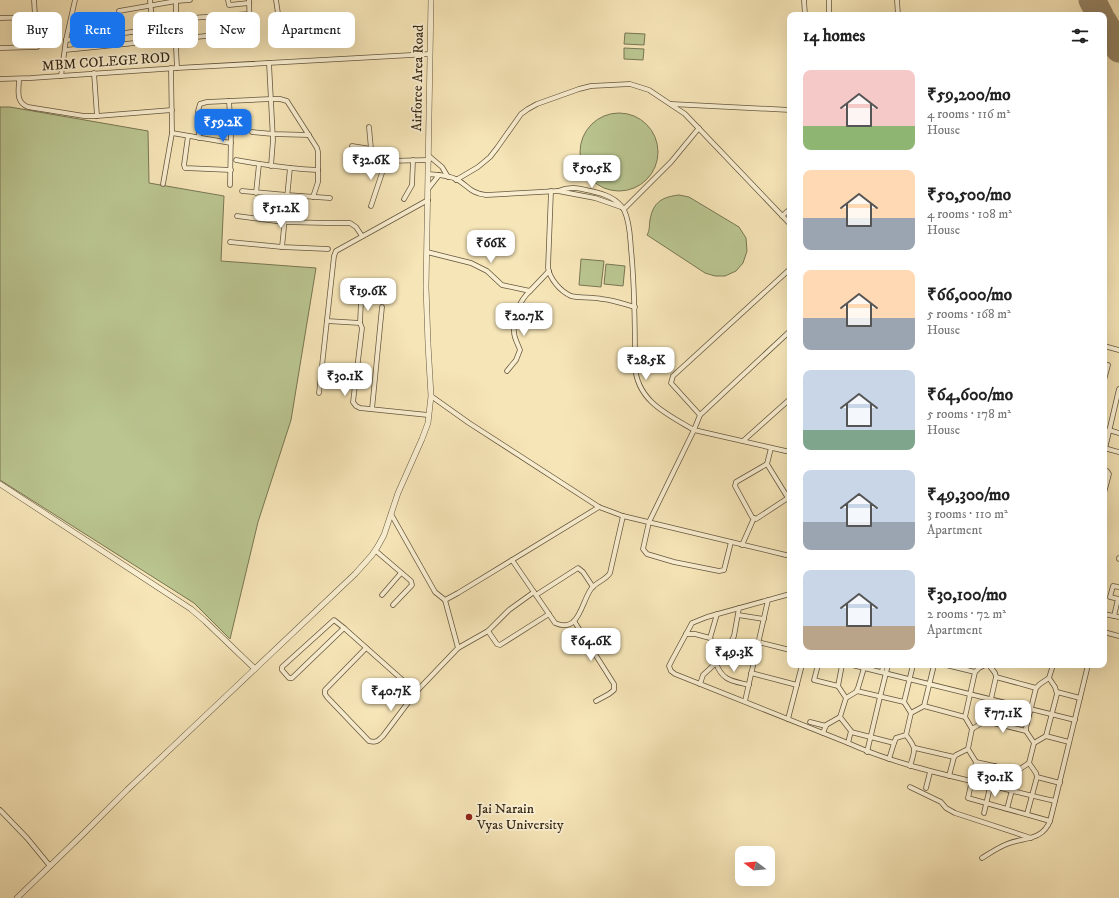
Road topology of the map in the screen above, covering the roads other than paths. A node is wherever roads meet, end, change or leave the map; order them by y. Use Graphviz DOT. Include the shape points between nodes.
graph roads {
  1 [pos="34,0"];
  2 [pos="75,0"];
  3 [pos="150,0"];
  4 [pos="190,0"];
  5 [pos="228,0"];
  6 [pos="276,0"];
  7 [pos="431,0"];
  8 [pos="804,0"];
  9 [pos="829,0"];
  10 [pos="897,0"];
  11 [pos="176,1"];
  12 [pos="249,2"];
  13 [pos="151,6"];
  14 [pos="119,10"];
  15 [pos="35,12"];
  16 [pos="152,12"];
  17 [pos="176,12"];
  18 [pos="278,12"];
  19 [pos="805,12"];
  20 [pos="829,12"];
  21 [pos="898,12"];
  22 [pos="0,18"];
  23 [pos="12,18"];
  24 [pos="133,32"];
  25 [pos="66,40"];
  26 [pos="133,43"];
  27 [pos="0,48"];
  28 [pos="12,48"];
  29 [pos="176,48"];
  30 [pos="64,50"];
  31 [pos="430,54"];
  32 [pos="269,63"];
  33 [pos="171,68"];
  34 [pos="177,68"];
  35 [pos="94,73"];
  36 [pos="61,76"];
  37 [pos="19,78"];
  38 [pos="0,79"];
  39 [pos="271,98"];
  40 [pos="229,101"];
  41 [pos="670,104"];
  42 [pos="172,110"];
  43 [pos="787,110"];
  44 [pos="97,116"];
  45 [pos="369,127"];
  46 [pos="699,128"];
  47 [pos="172,132"];
  48 [pos="252,132"];
  49 [pos="273,134"];
  50 [pos="309,135"];
  51 [pos="188,136"];
  52 [pos="199,138"];
  53 [pos="231,142"];
  54 [pos="352,146"];
  55 [pos="371,149"];
  56 [pos="428,158"];
  57 [pos="236,160"];
  58 [pos="413,160"];
  59 [pos="386,161"];
  60 [pos="260,164"];
  61 [pos="271,166"];
  62 [pos="290,168"];
  63 [pos="231,170"];
  64 [pos="318,170"];
  65 [pos="428,174"];
  66 [pos="440,175"];
  67 [pos="448,177"];
  68 [pos="456,180"];
  69 [pos="163,184"];
  70 [pos="230,185"];
  71 [pos="428,190"];
  72 [pos="242,191"];
  73 [pos="551,191"];
  74 [pos="256,193"];
  75 [pos="287,195"];
  76 [pos="313,197"];
  77 [pos="330,198"];
  78 [pos="404,199"];
  79 [pos="428,200"];
  80 [pos="371,206"];
  81 [pos="622,208"];
  82 [pos="787,212"];
  83 [pos="237,216"];
  84 [pos="782,216"];
  85 [pos="787,221"];
  86 [pos="284,222"];
  87 [pos="362,236"];
  88 [pos="230,242"];
  89 [pos="282,247"];
  90 [pos="328,249"];
  91 [pos="427,252"];
  92 [pos="549,272"];
  93 [pos="787,273"];
  94 [pos="530,291"];
  95 [pos="361,300"];
  96 [pos="382,307"];
  97 [pos="635,307"];
  98 [pos="327,321"];
  99 [pos="360,323"];
  100 [pos="787,334"];
  101 [pos="1107,347"];
  102 [pos="1119,350"];
  103 [pos="507,371"];
  104 [pos="1119,389"];
  105 [pos="319,393"];
  106 [pos="431,396"];
  107 [pos="787,402"];
  108 [pos="1117,407"];
  109 [pos="372,409"];
  110 [pos="428,415"];
  111 [pos="700,415"];
  112 [pos="694,430"];
  113 [pos="1109,430"];
  114 [pos="1119,433"];
  115 [pos="1107,438"];
  116 [pos="743,441"];
  117 [pos="771,448"];
  118 [pos="1107,450"];
  119 [pos="787,451"];
  120 [pos="1119,452"];
  121 [pos="767,464"];
  122 [pos="0,484"];
  123 [pos="787,495"];
  124 [pos="787,499"];
  125 [pos="600,507"];
  126 [pos="391,514"];
  127 [pos="623,516"];
  128 [pos="754,518"];
  129 [pos="649,522"];
  130 [pos="731,542"];
  131 [pos="742,545"];
  132 [pos="376,551"];
  133 [pos="787,555"];
  134 [pos="512,560"];
  135 [pos="401,573"];
  136 [pos="593,587"];
  137 [pos="1119,587"];
  138 [pos="382,594"];
  139 [pos="535,594"];
  140 [pos="787,595"];
  141 [pos="1119,599"];
  142 [pos="445,600"];
  143 [pos="768,600"];
  144 [pos="393,605"];
  145 [pos="739,608"];
  146 [pos="549,614"];
  147 [pos="717,614"];
  148 [pos="738,614"];
  149 [pos="1107,614"];
  150 [pos="1117,616"];
  151 [pos="764,620"];
  152 [pos="574,621"];
  153 [pos="344,628"];
  154 [pos="488,630"];
  155 [pos="1107,633"];
  156 [pos="686,634"];
  157 [pos="1119,636"];
  158 [pos="710,638"];
  159 [pos="731,642"];
  160 [pos="758,642"];
  161 [pos="366,648"];
  162 [pos="458,648"];
  163 [pos="757,648"];
  164 [pos="787,649"];
  165 [pos="720,653"];
  166 [pos="716,663"];
  167 [pos="801,668"];
  168 [pos="817,668"];
  169 [pos="841,668"];
  170 [pos="864,668"];
  171 [pos="884,668"];
  172 [pos="886,668"];
  173 [pos="912,668"];
  174 [pos="933,668"];
  175 [pos="958,668"];
  176 [pos="979,668"];
  177 [pos="991,668"];
  178 [pos="1052,668"];
  179 [pos="1087,668"];
  180 [pos="255,669"];
  181 [pos="975,672"];
  182 [pos="884,673"];
  183 [pos="751,674"];
  184 [pos="996,677"];
  185 [pos="1049,678"];
  186 [pos="909,679"];
  187 [pos="700,684"];
  188 [pos="930,684"];
  189 [pos="749,685"];
  190 [pos="797,685"];
  191 [pos="838,686"];
  192 [pos="1036,688"];
  193 [pos="857,691"];
  194 [pos="416,692"];
  195 [pos="1057,692"];
  196 [pos="970,694"];
  197 [pos="880,697"];
  198 [pos="846,698"];
  199 [pos="1080,698"];
  200 [pos="991,699"];
  201 [pos="596,701"];
  202 [pos="745,701"];
  203 [pos="904,702"];
  204 [pos="924,706"];
  205 [pos="1031,709"];
  206 [pos="911,713"];
  207 [pos="1052,714"];
  208 [pos="965,716"];
  209 [pos="840,717"];
  210 [pos="788,719"];
  211 [pos="1075,720"];
  212 [pos="985,721"];
  213 [pos="810,722"];
  214 [pos="826,726"];
  215 [pos="972,729"];
  216 [pos="1026,731"];
  217 [pos="851,732"];
  218 [pos="823,733"];
  219 [pos="906,735"];
  220 [pos="1046,736"];
  221 [pos="871,737"];
  222 [pos="1069,742"];
  223 [pos="848,743"];
  224 [pos="894,743"];
  225 [pos="1034,743"];
  226 [pos="915,748"];
  227 [pos="968,749"];
  228 [pos="867,752"];
  229 [pos="954,758"];
  230 [pos="889,759"];
  231 [pos="976,762"];
  232 [pos="1029,764"];
  233 [pos="910,766"];
  234 [pos="996,766"];
  235 [pos="930,772"];
  236 [pos="1017,772"];
  237 [pos="949,776"];
  238 [pos="1037,777"];
  239 [pos="971,781"];
  240 [pos="1060,783"];
  241 [pos="990,785"];
  242 [pos="910,787"];
  243 [pos="926,788"];
  244 [pos="1012,790"];
  245 [pos="1032,796"];
  246 [pos="1055,801"];
  247 [pos="986,804"];
  248 [pos="1006,809"];
  249 [pos="0,810"];
  250 [pos="984,812"];
  251 [pos="1027,814"];
  252 [pos="1050,821"];
  253 [pos="1031,838"];
  254 [pos="982,858"];
  255 [pos="50,866"];
  256 [pos="17,898"];
  1 -- 15 [label="street"];
  2 -- 25 [label="street"];
  3 -- 13 [label="street"];
  4 -- 11 [label="street"];
  5 -- 12 [label="street" via="229,5"];
  6 -- 18 [label="street"];
  7 -- 31 [label="street, Airforce Area Road"];
  8 -- 19 [label="street"];
  9 -- 20 [label="street"];
  10 -- 21 [label="street"];
  11 -- 13 [label="street"];
  11 -- 17 [label="street"];
  13 -- 14 [label="street"];
  13 -- 16 [label="street"];
  22 -- 23 [label="street"];
  24 -- 25 [label="street"];
  25 -- 30 [label="street"];
  26 -- 30 [label="street"];
  27 -- 28 [label="street"];
  29 -- 34 [label="street"];
  30 -- 36 [label="street"];
  31 -- 32 [label="street, MBM COLEGE ROD"];
  31 -- 56 [label="street, Airforce Area Road"];
  32 -- 34 [label="street, MBM COLEGE ROD"];
  32 -- 39 [label="street"];
  33 -- 34 [label="street, MBM COLEGE ROD"];
  33 -- 35 [label="street, MBM COLEGE ROD"];
  33 -- 42 [label="street"];
  35 -- 36 [label="street, MBM COLEGE ROD"];
  35 -- 44 [label="street"];
  36 -- 37 [label="street, MBM COLEGE ROD"];
  37 -- 38 [label="street, MBM COLEGE ROD"];
  37 -- 44 [label="street" via="19,100 22,105"];
  39 -- 40 [label="street"];
  39 -- 49 [label="street"];
  39 -- 50 [label="street" via="287,101"];
  40 -- 52 [label="street" via="200,104"];
  40 -- 53 [label="street"];
  41 -- 43 [label="street"];
  41 -- 46 [label="street"];
  41 -- 68 [label="street" via="649,90 630,84 579,89 528,108 490,157"];
  42 -- 44 [label="street"];
  42 -- 47 [label="street"];
  45 -- 55 [label="street"];
  46 -- 81 [label="street" via="670,162"];
  46 -- 84 [label="street"];
  47 -- 51 [label="street"];
  47 -- 69 [label="street"];
  48 -- 49 [label="street"];
  49 -- 50 [label="street"];
  49 -- 61 [label="street"];
  50 -- 64 [label="street" via="318,152"];
  51 -- 52 [label="street"];
  51 -- 63 [label="street" via="184,165 186,168"];
  52 -- 53 [label="street"];
  53 -- 63 [label="street"];
  54 -- 55 [label="street"];
  55 -- 59 [label="street"];
  56 -- 58 [label="street"];
  56 -- 65 [label="street, Airforce Area Road"];
  56 -- 67 [label="street" via="442,167"];
  57 -- 60 [label="street"];
  58 -- 59 [label="street"];
  58 -- 78 [label="street" via="412,184"];
  59 -- 80 [label="street"];
  60 -- 61 [label="street"];
  60 -- 74 [label="street"];
  61 -- 62 [label="street"];
  62 -- 64 [label="street"];
  62 -- 75 [label="street"];
  63 -- 70 [label="street"];
  64 -- 76 [label="street" via="318,182"];
  65 -- 66 [label="street"];
  65 -- 71 [label="street, Airforce Area Road"];
  66 -- 67 [label="street"];
  66 -- 71 [label="street"];
  67 -- 68 [label="street"];
  68 -- 73 [label="street" via="474,193 486,195"];
  71 -- 79 [label="street, Airforce Area Road"];
  72 -- 74 [label="street"];
  73 -- 81 [label="street" via="571,188 596,192 612,198"];
  73 -- 92 [label="street"];
  74 -- 75 [label="street"];
  75 -- 76 [label="street"];
  75 -- 86 [label="street"];
  76 -- 77 [label="street"];
  79 -- 87 [label="street"];
  79 -- 91 [label="street, Airforce Area Road"];
  81 -- 97 [label="street" via="630,230"];
  82 -- 84 [label="street"];
  83 -- 86 [label="street"];
  84 -- 85 [label="street"];
  86 -- 87 [label="street" via="350,223"];
  86 -- 89 [label="street"];
  87 -- 98 [label="street" via="336,251"];
  88 -- 89 [label="street"];
  89 -- 90 [label="street"];
  91 -- 94 [label="street" via="471,263 502,285"];
  91 -- 106 [label="street, Airforce Area Road"];
  92 -- 94 [label="street"];
  92 -- 97 [label="street" via="556,284 572,296 604,299"];
  93 -- 111 [label="street" via="673,376 671,383"];
  94 -- 103 [label="street" via="515,317 514,334 520,350"];
  95 -- 99 [label="street"];
  96 -- 109 [label="street"];
  97 -- 112 [label="street" via="635,375 642,392 663,412"];
  98 -- 99 [label="street"];
  98 -- 105 [label="street"];
  99 -- 109 [label="street" via="362,328 353,402 360,408"];
  100 -- 111 [label="street"];
  101 -- 102 [label="street"];
  104 -- 108 [label="street"];
  106 -- 110 [label="street, Airforce Area Road"];
  106 -- 125 [label="street"];
  107 -- 116 [label="street"];
  108 -- 113 [label="street"];
  109 -- 110 [label="street"];
  110 -- 126 [label="street, Airforce Area Road" via="424,434"];
  111 -- 112 [label="street"];
  112 -- 116 [label="street"];
  112 -- 129 [label="street"];
  113 -- 114 [label="street"];
  113 -- 115 [label="street"];
  116 -- 117 [label="street"];
  117 -- 119 [label="street"];
  117 -- 121 [label="street"];
  118 -- 120 [label="street"];
  121 -- 123 [label="street"];
  121 -- 128 [label="street" via="736,482 735,486"];
  122 -- 180 [label="street" via="191,609"];
  124 -- 128 [label="street"];
  125 -- 127 [label="street"];
  125 -- 134 [label="street"];
  126 -- 132 [label="street, Airforce Area Road"];
  126 -- 142 [label="street" via="435,592"];
  127 -- 129 [label="street"];
  127 -- 136 [label="street" via="610,574"];
  128 -- 131 [label="street"];
  129 -- 130 [label="street"];
  129 -- 130 [label="street" via="642,549 647,554 674,562 719,572 724,570"];
  130 -- 131 [label="street"];
  131 -- 133 [label="street"];
  132 -- 135 [label="street"];
  132 -- 180 [label="street, Airforce Area Road"];
  134 -- 139 [label="street"];
  134 -- 142 [label="street"];
  135 -- 138 [label="street"];
  135 -- 144 [label="street" via="412,585"];
  136 -- 139 [label="street" via="578,568"];
  136 -- 152 [label="street"];
  137 -- 141 [label="street" via="1113,586 1110,597"];
  139 -- 146 [label="street"];
  139 -- 154 [label="street" via="509,610"];
  140 -- 143 [label="street"];
  141 -- 150 [label="street"];
  142 -- 162 [label="street"];
  143 -- 145 [label="street"];
  143 -- 151 [label="street"];
  145 -- 147 [label="street"];
  145 -- 148 [label="street"];
  146 -- 152 [label="street" via="555,623 561,626"];
  146 -- 154 [label="street" via="500,645"];
  147 -- 156 [label="street" via="692,623"];
  147 -- 158 [label="street"];
  148 -- 151 [label="street"];
  148 -- 159 [label="street"];
  149 -- 150 [label="street"];
  151 -- 160 [label="street"];
  152 -- 201 [label="street" via="614,684 614,690"];
  153 -- 153 [label="street" via="292,678 282,670 282,667 332,621"];
  153 -- 161 [label="street"];
  154 -- 162 [label="street"];
  155 -- 157 [label="street"];
  156 -- 158 [label="street"];
  156 -- 187 [label="street" via="669,666 675,674"];
  158 -- 165 [label="street"];
  159 -- 163 [label="street"];
  159 -- 165 [label="street"];
  160 -- 163 [label="street"];
  160 -- 164 [label="street"];
  161 -- 194 [label="street"];
  161 -- 194 [label="street" via="325,690 325,694 369,741 378,741"];
  162 -- 194 [label="street"];
  163 -- 183 [label="street"];
  165 -- 166 [label="street"];
  166 -- 187 [label="street" via="704,674"];
  166 -- 189 [label="street" via="725,678"];
  167 -- 190 [label="street"];
  168 -- 191 [label="street" via="814,680"];
  169 -- 191 [label="street"];
  170 -- 182 [label="street"];
  170 -- 193 [label="street"];
  171 -- 182 [label="street"];
  172 -- 182 [label="street"];
  173 -- 186 [label="street"];
  174 -- 188 [label="street"];
  175 -- 181 [label="street"];
  176 -- 181 [label="street"];
  177 -- 184 [label="street"];
  178 -- 185 [label="street"];
  179 -- 199 [label="street"];
  180 -- 255 [label="street, Airforce Area Road"];
  181 -- 196 [label="street"];
  182 -- 186 [label="street"];
  182 -- 197 [label="street"];
  183 -- 189 [label="street"];
  183 -- 190 [label="street"];
  184 -- 192 [label="street"];
  184 -- 200 [label="street"];
  185 -- 192 [label="street"];
  185 -- 195 [label="street"];
  186 -- 188 [label="street"];
  186 -- 203 [label="street"];
  187 -- 202 [label="street"];
  188 -- 196 [label="street"];
  188 -- 204 [label="street"];
  189 -- 202 [label="street"];
  190 -- 210 [label="street"];
  191 -- 198 [label="street"];
  192 -- 205 [label="street"];
  193 -- 197 [label="street"];
  193 -- 198 [label="street"];
  195 -- 199 [label="street"];
  195 -- 207 [label="street"];
  196 -- 200 [label="street"];
  196 -- 208 [label="street"];
  197 -- 203 [label="street"];
  197 -- 221 [label="street"];
  198 -- 209 [label="street"];
  199 -- 211 [label="street"];
  200 -- 205 [label="street"];
  200 -- 212 [label="street"];
  202 -- 210 [label="street"];
  203 -- 206 [label="street"];
  204 -- 206 [label="street"];
  204 -- 208 [label="street"];
  205 -- 207 [label="street"];
  205 -- 216 [label="street"];
  206 -- 219 [label="street"];
  207 -- 211 [label="street"];
  207 -- 220 [label="street"];
  208 -- 215 [label="street"];
  209 -- 214 [label="street"];
  209 -- 217 [label="street"];
  210 -- 218 [label="street"];
  211 -- 222 [label="street"];
  212 -- 215 [label="street"];
  212 -- 216 [label="street"];
  213 -- 214 [label="street"];
  214 -- 218 [label="street"];
  215 -- 227 [label="street"];
  216 -- 225 [label="street"];
  217 -- 221 [label="street"];
  217 -- 223 [label="street"];
  218 -- 223 [label="street"];
  219 -- 224 [label="street" via="896,738"];
  219 -- 226 [label="street"];
  220 -- 222 [label="street"];
  220 -- 225 [label="street"];
  221 -- 224 [label="street"];
  221 -- 228 [label="street"];
  222 -- 240 [label="street"];
  223 -- 228 [label="street"];
  224 -- 230 [label="street"];
  225 -- 232 [label="street"];
  226 -- 229 [label="street"];
  226 -- 233 [label="street"];
  227 -- 229 [label="street"];
  227 -- 231 [label="street"];
  228 -- 230 [label="street"];
  229 -- 237 [label="street"];
  230 -- 233 [label="street"];
  231 -- 234 [label="street"];
  231 -- 239 [label="street"];
  232 -- 236 [label="street"];
  232 -- 238 [label="street"];
  233 -- 235 [label="street"];
  234 -- 236 [label="street"];
  234 -- 241 [label="street"];
  235 -- 237 [label="street"];
  235 -- 243 [label="street"];
  236 -- 244 [label="street"];
  237 -- 239 [label="street"];
  238 -- 240 [label="street"];
  238 -- 245 [label="street"];
  239 -- 241 [label="street"];
  239 -- 247 [label="street" via="968,798"];
  240 -- 246 [label="street"];
  241 -- 244 [label="street"];
  241 -- 247 [label="street"];
  242 -- 253 [label="street" via="941,802 955,813"];
  244 -- 245 [label="street"];
  244 -- 248 [label="street"];
  245 -- 246 [label="street"];
  245 -- 251 [label="street"];
  246 -- 252 [label="street"];
  247 -- 248 [label="street"];
  247 -- 250 [label="street"];
  248 -- 251 [label="street"];
  249 -- 255 [label="street" via="28,838"];
  251 -- 252 [label="street"];
  252 -- 253 [label="street" via="1046,830"];
  253 -- 254 [label="street" via="1007,844"];
  255 -- 256 [label="street, Airforce Area Road"];
}
